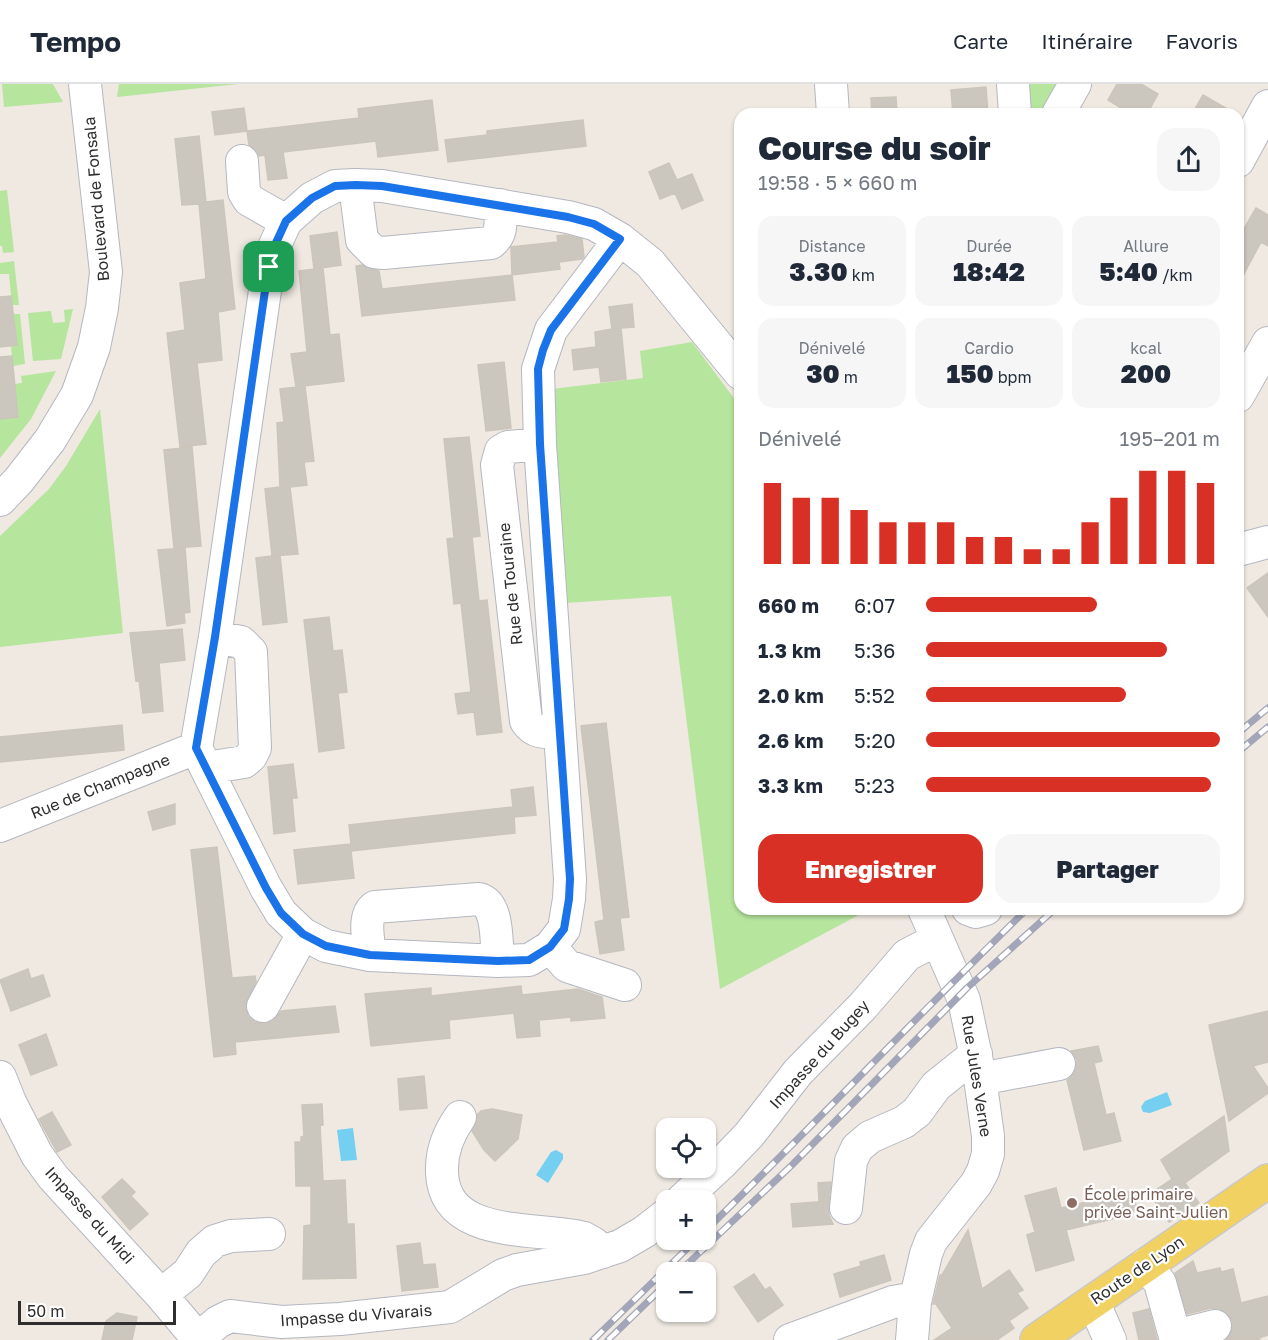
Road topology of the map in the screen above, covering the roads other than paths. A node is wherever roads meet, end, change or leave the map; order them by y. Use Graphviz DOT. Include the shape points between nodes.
graph roads {
  1 [pos="85,84"];
  2 [pos="831,84"];
  3 [pos="1013,84"];
  4 [pos="1076,84"];
  5 [pos="1268,106"];
  6 [pos="833,108"];
  7 [pos="1015,108"];
  8 [pos="1062,108"];
  9 [pos="1244,150"];
  10 [pos="242,161"];
  11 [pos="356,185"];
  12 [pos="500,205"];
  13 [pos="286,221"];
  14 [pos="620,239"];
  15 [pos="1268,343"];
  16 [pos="734,366"];
  17 [pos="1244,385"];
  18 [pos="540,444"];
  19 [pos="0,500"];
  20 [pos="1268,542"];
  21 [pos="1244,548"];
  22 [pos="215,637"];
  23 [pos="559,732"];
  24 [pos="201,758"];
  25 [pos="0,826"];
  26 [pos="926,915"];
  27 [pos="303,934"];
  28 [pos="936,940"];
  29 [pos="550,947"];
  30 [pos="370,955"];
  31 [pos="498,961"];
  32 [pos="625,985"];
  33 [pos="263,1006"];
  34 [pos="1059,1064"];
  35 [pos="978,1067"];
  36 [pos="0,1077"];
  37 [pos="459,1117"];
  38 [pos="1268,1181"];
  39 [pos="693,1190"];
  40 [pos="846,1208"];
  41 [pos="656,1222"];
  42 [pos="269,1234"];
  43 [pos="593,1255"];
  44 [pos="1146,1264"];
  45 [pos="161,1295"];
  46 [pos="1093,1301"];
  47 [pos="915,1302"];
  48 [pos="1215,1326"];
  49 [pos="1175,1338"];
  50 [pos="198,1339"];
  51 [pos="790,1340"];
  52 [pos="912,1340"];
  53 [pos="1036,1340"];
  54 [pos="1110,1340"];
  1 -- 19 [label="street, Boulevard de Fonsala" via="106,272 102,308 94,347 77,395 50,440"];
  2 -- 6 [label="street"];
  3 -- 7 [label="street"];
  4 -- 8 [label="street"];
  5 -- 9 [label="street"];
  10 -- 13 [label="street" via="244,192 249,200"];
  11 -- 12 [label="street"];
  11 -- 12 [label="street" via="362,240 375,252 491,243 501,231"];
  11 -- 13 [label="street" via="335,186 312,198"];
  12 -- 14 [label="street" via="594,224"];
  13 -- 22 [label="street" via="270,256"];
  14 -- 16 [label="street" via="650,263"];
  14 -- 18 [label="street" via="551,330 543,350 537,379"];
  15 -- 17 [label="street"];
  18 -- 23 [label="street"];
  18 -- 23 [label="street, Rue de Touraine" via="508,447 501,451 497,465 526,721 532,728 547,733"];
  20 -- 21 [label="street"];
  22 -- 24 [label="street"];
  22 -- 24 [label="street, Rue de Champagne" via="242,642 251,652 255,741 251,756 244,762"];
  23 -- 29 [label="street" via="570,879 564,929"];
  24 -- 25 [label="street, Rue de Champagne"];
  24 -- 27 [label="street" via="266,888 281,913"];
  26 -- 28 [label="street, Rue Jules Verne"];
  27 -- 30 [label="street" via="326,946"];
  27 -- 33 [label="street"];
  28 -- 35 [label="street, Rue Jules Verne" via="964,1000"];
  28 -- 39 [label="street, Impasse du Bugey" via="908,955 798,1072 749,1134"];
  29 -- 31 [label="street" via="529,960"];
  29 -- 32 [label="street" via="567,966"];
  30 -- 31 [label="street"];
  30 -- 31 [label="street" via="368,924 375,907 479,899 493,910"];
  34 -- 35 [label="street"];
  35 -- 40 [label="street" via="936,1086 917,1112 857,1148 851,1161"];
  35 -- 47 [label="street, Rue Jules Verne" via="988,1154 976,1184 931,1241"];
  36 -- 45 [label="street, Impasse du Midi" via="37,1155"];
  37 -- 43 [label="street" via="447,1140 442,1166 445,1194 458,1209 474,1220 497,1226 584,1238 593,1243"];
  38 -- 44 [label="main road, Route de Lyon"];
  41 -- 43 [label="street" via="632,1240"];
  42 -- 45 [label="street" via="215,1240 188,1273"];
  43 -- 50 [label="street, Impasse du Vivarais" via="517,1270 443,1308 282,1322 230,1316"];
  44 -- 46 [label="main road, Route de Lyon"];
  44 -- 49 [label="street" via="1160,1283"];
  45 -- 50 [label="street, Impasse du Midi"];
  46 -- 53 [label="main road, Route de Lyon"];
  46 -- 54 [label="street"];
  47 -- 51 [label="street" via="893,1302"];
  47 -- 52 [label="street, Rue Jules Verne"];
  48 -- 49 [label="street"];
}
